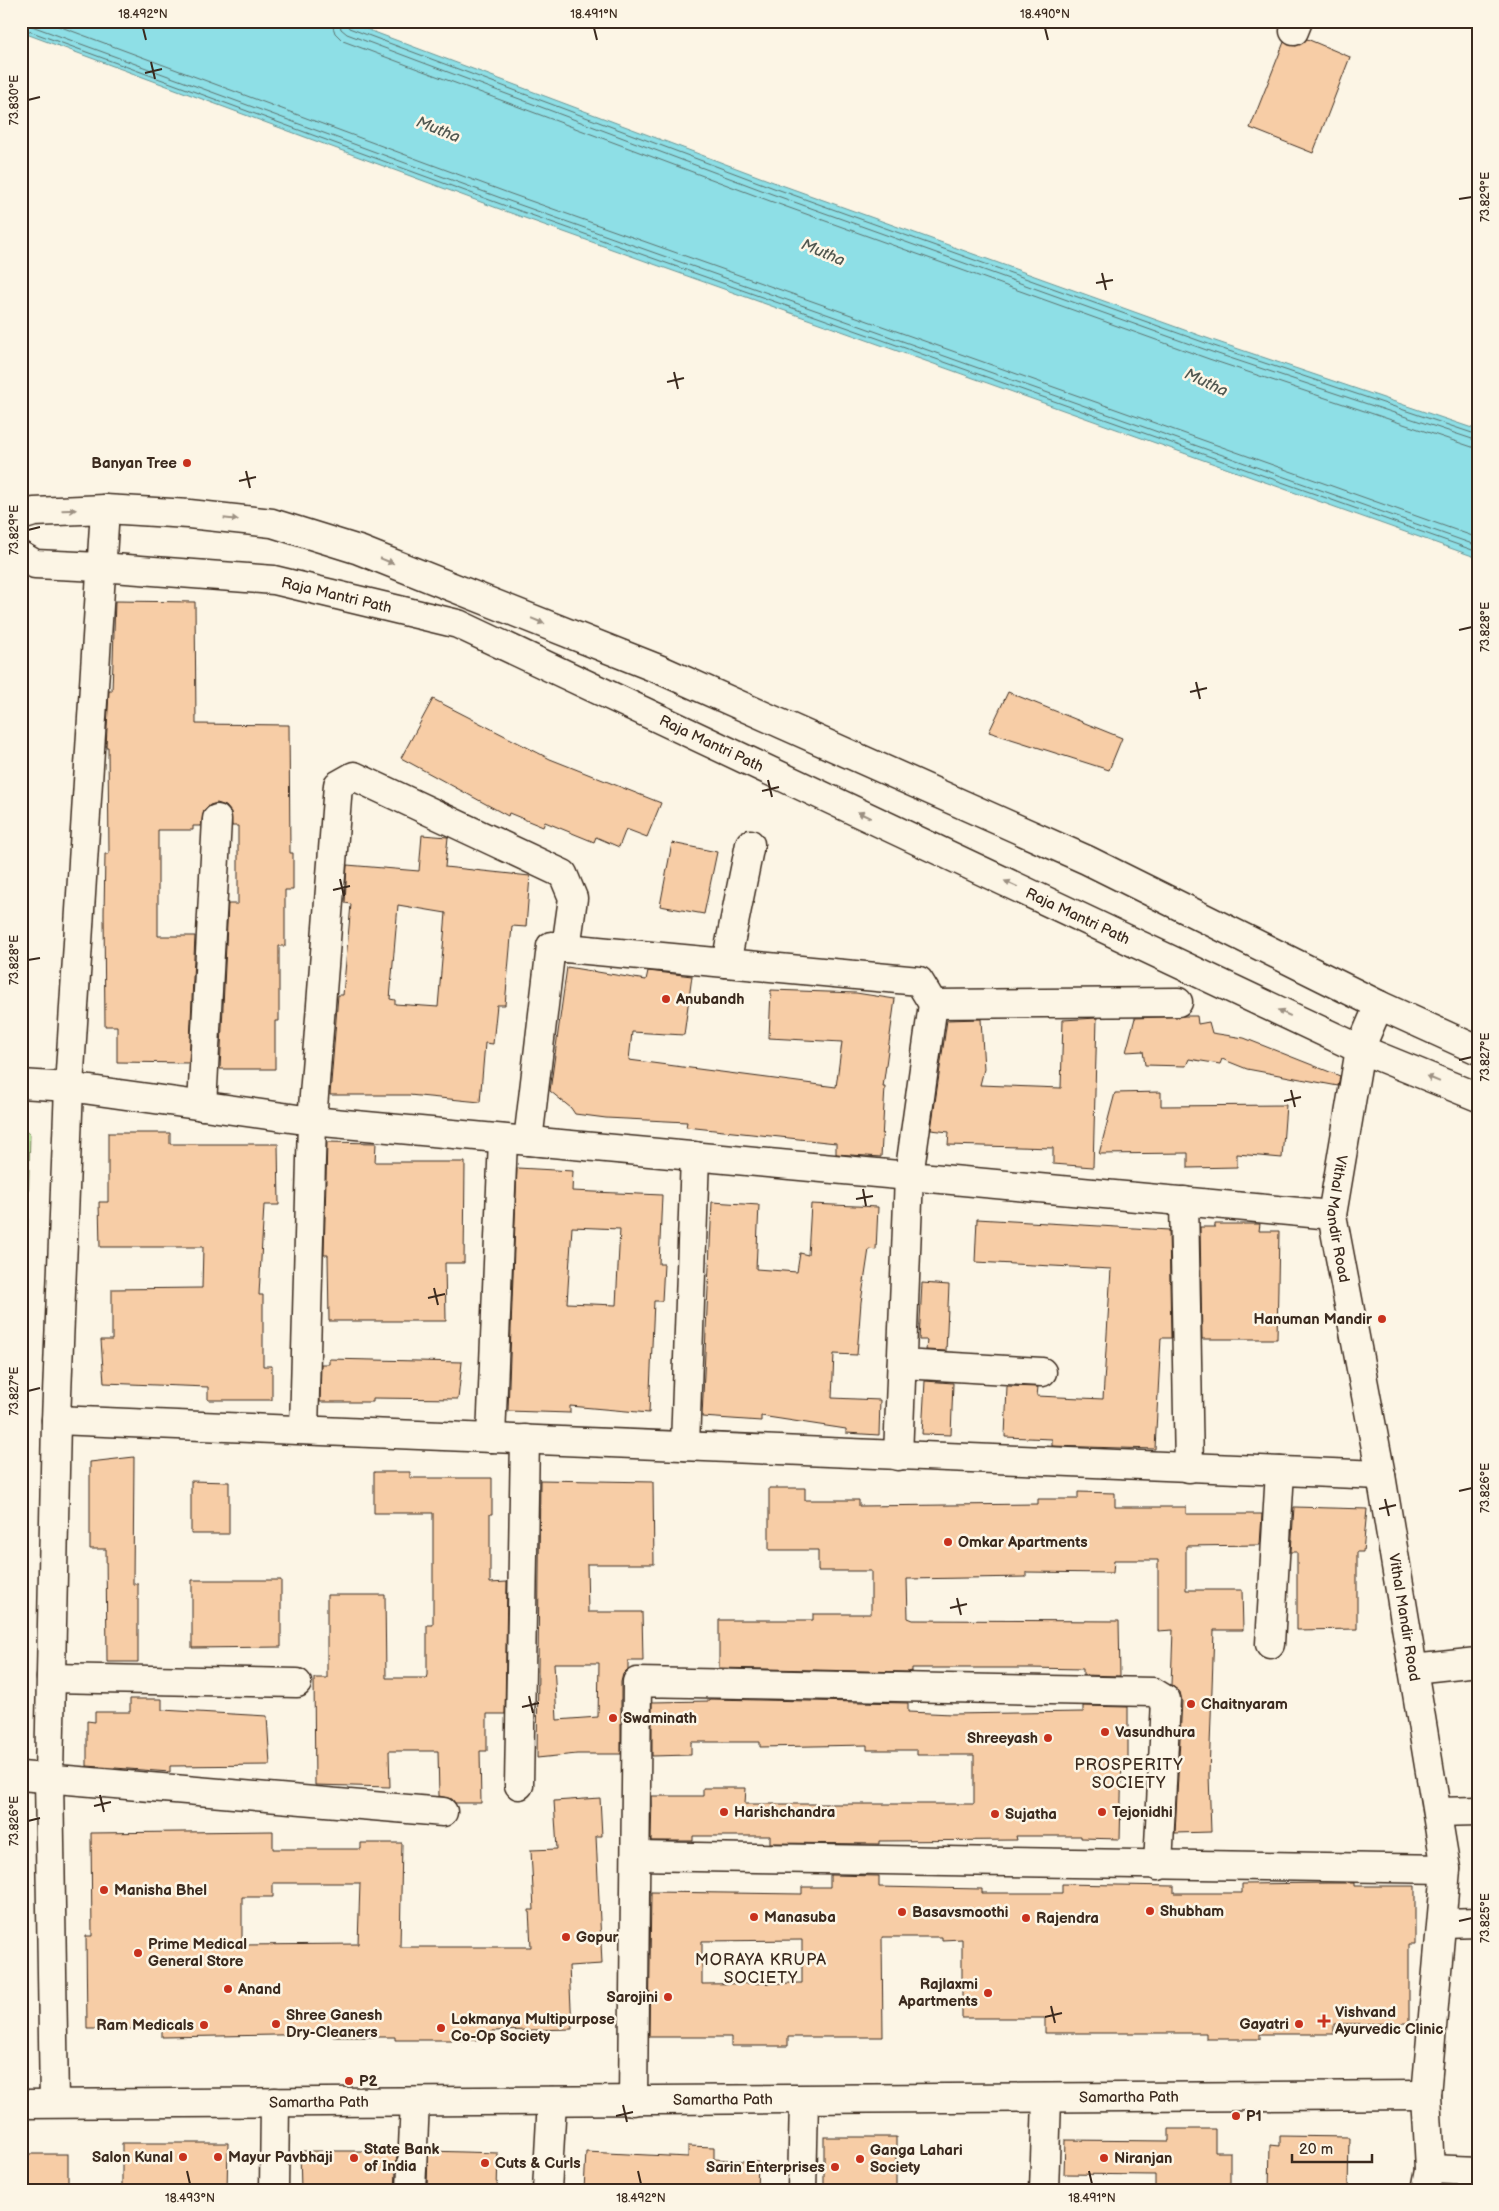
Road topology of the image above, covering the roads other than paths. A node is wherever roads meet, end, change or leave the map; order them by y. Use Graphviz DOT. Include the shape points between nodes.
graph roads {
  1 [pos="105,509"];
  2 [pos="21,516"];
  3 [pos="21,556"];
  4 [pos="100,567"];
  5 [pos="217,820"];
  6 [pos="750,844"];
  7 [pos="566,948"];
  8 [pos="726,963"];
  9 [pos="1178,1002"];
  10 [pos="933,1004"];
  11 [pos="1379,1005"];
  12 [pos="1360,1049"];
  13 [pos="1478,1050"];
  14 [pos="21,1084"];
  15 [pos="69,1087"];
  16 [pos="1478,1097"];
  17 [pos="202,1106"];
  18 [pos="312,1121"];
  19 [pos="503,1139"];
  20 [pos="543,1142"];
  21 [pos="695,1156"];
  22 [pos="909,1176"];
  23 [pos="1184,1201"];
  24 [pos="1332,1215"];
  25 [pos="902,1364"];
  26 [pos="1042,1372"];
  27 [pos="56,1420"];
  28 [pos="304,1430"];
  29 [pos="491,1438"];
  30 [pos="525,1440"];
  31 [pos="685,1446"];
  32 [pos="898,1456"];
  33 [pos="1188,1468"];
  34 [pos="1280,1471"];
  35 [pos="1382,1475"];
  36 [pos="1270,1644"];
  37 [pos="1478,1662"];
  38 [pos="1413,1669"];
  39 [pos="51,1678"];
  40 [pos="297,1683"];
  41 [pos="21,1776"];
  42 [pos="49,1777"];
  43 [pos="520,1785"];
  44 [pos="1478,1811"];
  45 [pos="443,1812"];
  46 [pos="1437,1812"];
  47 [pos="636,1856"];
  48 [pos="1158,1866"];
  49 [pos="1446,1869"];
  50 [pos="1478,1922"];
  51 [pos="1443,1924"];
  52 [pos="1426,2095"];
  53 [pos="1047,2099"];
  54 [pos="804,2100"];
  55 [pos="552,2101"];
  56 [pos="633,2101"];
  57 [pos="275,2102"];
  58 [pos="415,2102"];
  59 [pos="54,2103"];
  60 [pos="21,2104"];
  61 [pos="1478,2171"];
  62 [pos="1428,2179"];
  63 [pos="274,2190"];
  64 [pos="411,2190"];
  65 [pos="547,2190"];
  66 [pos="802,2190"];
  67 [pos="1044,2190"];
  2 -- 1 [label="street, one-way" via="34,512"];
  1 -- 4 [label="street"];
  1 -- 11 [label="street, one-way" via="272,523 359,550 661,670 1087,860"];
  3 -- 4 [label="street, Raja Mantri Path" via="36,564"];
  12 -- 4 [label="street, Raja Mantri Path, one-way" via="458,624 274,580"];
  4 -- 15 [label="street"];
  5 -- 17 [label="street"];
  6 -- 8 [label="street"];
  7 -- 8 [label="street"];
  7 -- 18 [label="street" via="572,898 563,874 354,776 338,785"];
  7 -- 20 [label="street" via="551,946 528,1141"];
  8 -- 10 [label="street" via="919,981"];
  9 -- 10 [label="street"];
  10 -- 22 [label="street"];
  11 -- 12 [label="street, Vithal Mandir Road"];
  11 -- 13 [label="street"];
  16 -- 12 [label="street, Raja Mantri Path, one-way"];
  12 -- 24 [label="street, Vithal Mandir Road"];
  14 -- 15 [label="street"];
  15 -- 17 [label="street"];
  15 -- 27 [label="street"];
  17 -- 18 [label="street"];
  18 -- 19 [label="street"];
  18 -- 28 [label="street"];
  19 -- 20 [label="street"];
  19 -- 29 [label="street"];
  20 -- 21 [label="street"];
  21 -- 22 [label="street"];
  21 -- 31 [label="street"];
  22 -- 23 [label="street"];
  22 -- 25 [label="street"];
  23 -- 24 [label="street"];
  23 -- 33 [label="street"];
  24 -- 35 [label="street, Vithal Mandir Road"];
  25 -- 26 [label="street"];
  25 -- 32 [label="street"];
  27 -- 28 [label="street"];
  27 -- 39 [label="street"];
  28 -- 29 [label="street"];
  29 -- 30 [label="street"];
  30 -- 31 [label="street"];
  30 -- 43 [label="street"];
  31 -- 32 [label="street"];
  32 -- 33 [label="street"];
  33 -- 34 [label="street"];
  34 -- 35 [label="street"];
  34 -- 36 [label="street"];
  35 -- 38 [label="street, Vithal Mandir Road"];
  37 -- 38 [label="street"];
  38 -- 46 [label="street, Vithal Mandir Road"];
  39 -- 40 [label="street"];
  39 -- 42 [label="street"];
  41 -- 42 [label="street"];
  42 -- 45 [label="street"];
  42 -- 59 [label="street"];
  44 -- 46 [label="street"];
  46 -- 49 [label="street, Vithal Mandir Road"];
  47 -- 48 [label="street"];
  47 -- 48 [label="street" via="637,1682 1153,1692 1166,1700"];
  47 -- 56 [label="street"];
  48 -- 49 [label="street"];
  49 -- 51 [label="street, Vithal Mandir Road"];
  50 -- 51 [label="street"];
  51 -- 52 [label="street, Vithal Mandir Road"];
  52 -- 53 [label="street, Samartha Path"];
  52 -- 62 [label="street, Vithal Mandir Road"];
  53 -- 54 [label="street, Samartha Path"];
  53 -- 67 [label="street"];
  54 -- 56 [label="street, Samartha Path"];
  54 -- 66 [label="street"];
  55 -- 56 [label="street, Samartha Path"];
  55 -- 58 [label="street, Samartha Path"];
  55 -- 65 [label="street"];
  57 -- 58 [label="street, Samartha Path"];
  57 -- 59 [label="street, Samartha Path"];
  57 -- 63 [label="street"];
  58 -- 64 [label="street"];
  59 -- 60 [label="street, Samartha Path"];
  61 -- 62 [label="street"];
}
